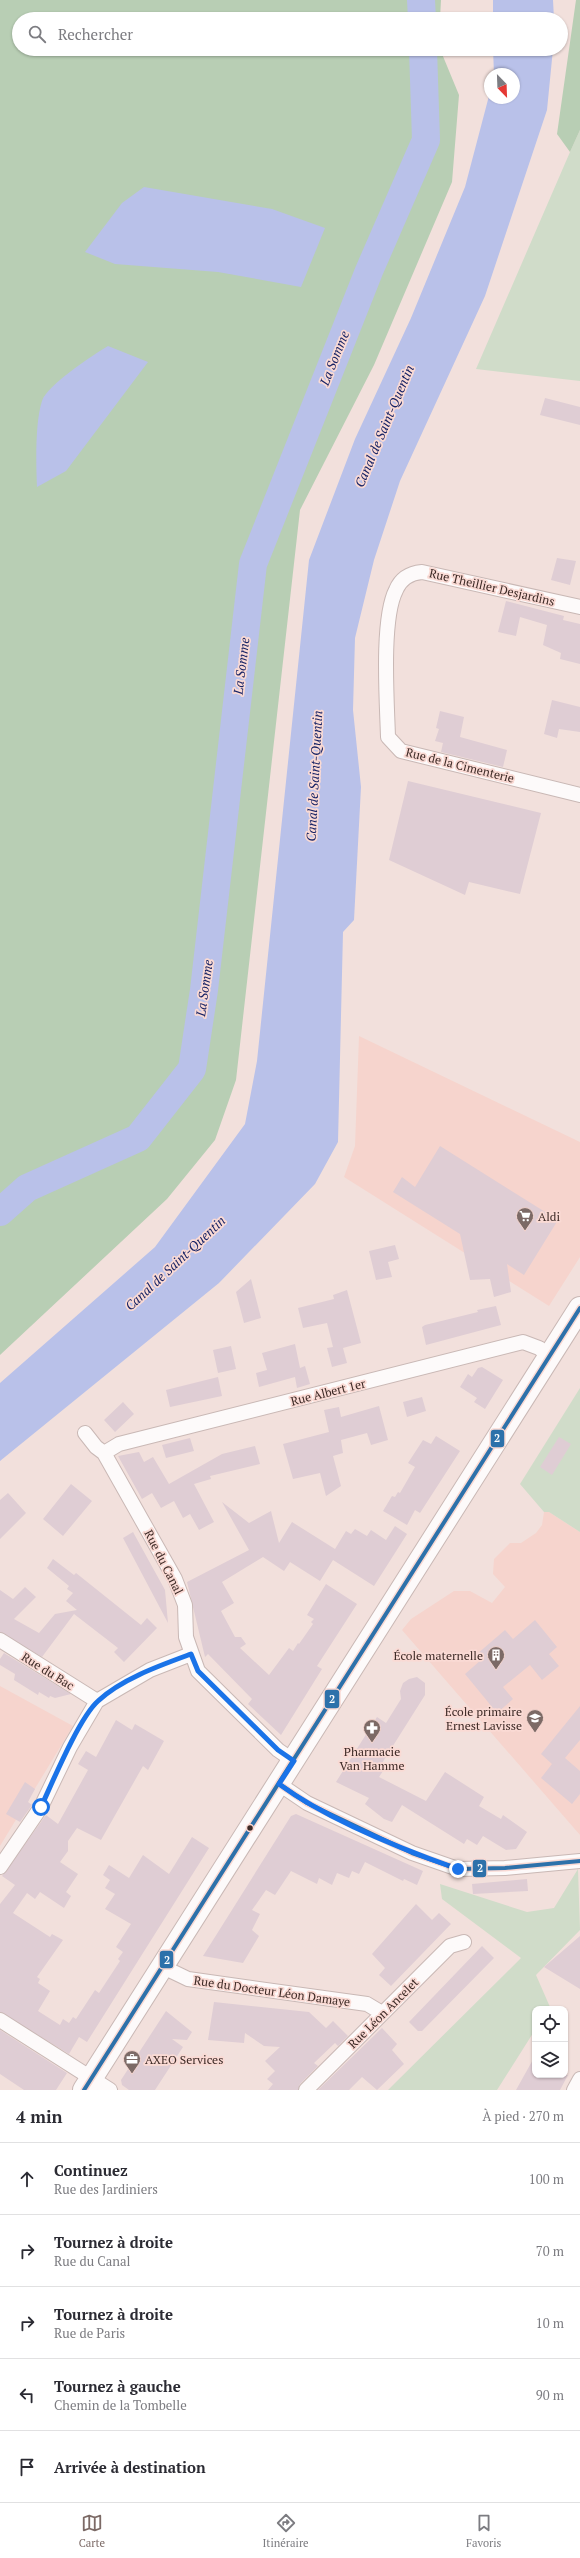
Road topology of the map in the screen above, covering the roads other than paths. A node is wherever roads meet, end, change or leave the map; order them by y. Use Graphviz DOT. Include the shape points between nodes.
graph roads {
  1 [pos="405,578"];
  2 [pos="580,607"];
  3 [pos="580,795"];
  4 [pos="580,1308"];
  5 [pos="550,1356"];
  6 [pos="85,1433"];
  7 [pos="104,1453"];
  8 [pos="0,1640"];
  9 [pos="191,1654"];
  10 [pos="97,1701"];
  11 [pos="294,1761"];
  12 [pos="279,1784"];
  13 [pos="580,1861"];
  14 [pos="0,1867"];
  15 [pos="464,1942"];
  16 [pos="163,1967"];
  17 [pos="382,2013"];
  18 [pos="0,2020"];
  19 [pos="580,2079"];
  20 [pos="88,2084"];
  21 [pos="110,2090"];
  22 [pos="306,2090"];
  23 [pos="574,2090"];
  1 -- 2 [label="street, Rue Theillier Desjardins" via="422,572"];
  1 -- 3 [label="street, Rue de la Cimenterie" via="396,590 390,609 387,648 388,737 394,745 401,751 415,756"];
  4 -- 5 [label="main road"];
  5 -- 7 [label="street, Rue Albert 1er" via="539,1348 523,1342 119,1444"];
  5 -- 11 [label="main road"];
  6 -- 7 [label="street, Rue du Canal"];
  7 -- 9 [label="street, Rue du Canal" via="175,1579 185,1605 186,1637"];
  8 -- 10 [label="street, Rue du Bac"];
  9 -- 10 [label="street" via="150,1670"];
  9 -- 11 [label="street, Rue du Canal" via="198,1671 278,1750"];
  10 -- 14 [label="street" via="70,1747 41,1807"];
  11 -- 12 [label="main road"];
  12 -- 13 [label="street" via="307,1803 412,1853 458,1869 505,1868"];
  12 -- 16 [label="main road"];
  15 -- 17 [label="street, Rue Léon Ancelet" via="450,1946"];
  16 -- 17 [label="street, Rue du Docteur Léon Damaye" via="188,1980 367,2004"];
  16 -- 20 [label="main road"];
  17 -- 22 [label="street, Rue Léon Ancelet"];
  18 -- 20 [label="street"];
  19 -- 23 [label="street"];
  20 -- 21 [label="street"];
}
